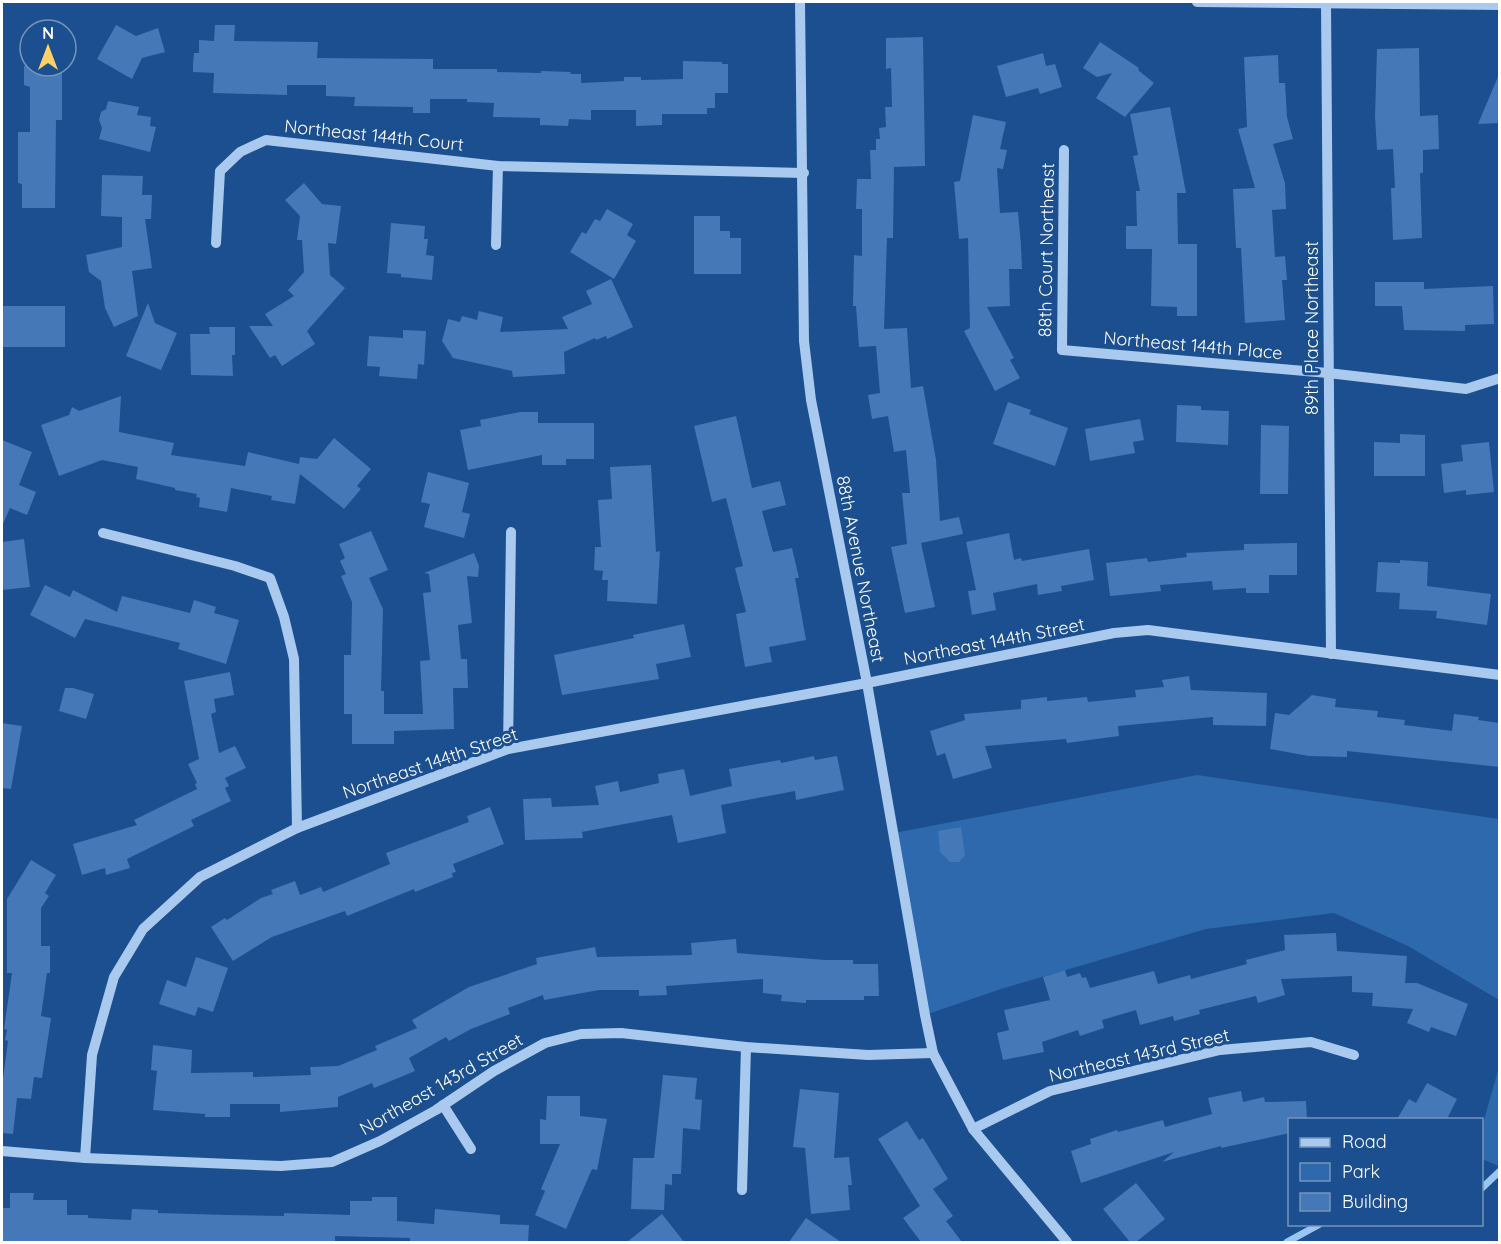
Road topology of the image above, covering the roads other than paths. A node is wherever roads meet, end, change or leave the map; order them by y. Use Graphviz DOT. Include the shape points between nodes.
graph roads {
  1 [pos="800,2"];
  2 [pos="1197,2"];
  3 [pos="1349,2"];
  4 [pos="1326,3"];
  5 [pos="1500,5"];
  6 [pos="1064,150"];
  7 [pos="498,166"];
  8 [pos="804,173"];
  9 [pos="216,243"];
  10 [pos="496,245"];
  11 [pos="1062,350"];
  12 [pos="1328,373"];
  13 [pos="1499,378"];
  14 [pos="511,532"];
  15 [pos="103,533"];
  16 [pos="1331,654"];
  17 [pos="1500,675"];
  18 [pos="867,683"];
  19 [pos="508,749"];
  20 [pos="297,828"];
  21 [pos="746,1047"];
  22 [pos="933,1053"];
  23 [pos="1354,1055"];
  24 [pos="443,1105"];
  25 [pos="973,1129"];
  26 [pos="471,1149"];
  27 [pos="2,1151"];
  28 [pos="85,1158"];
  29 [pos="742,1190"];
  30 [pos="1067,1242"];
  1 -- 8 [label="street, 88th Avenue Northeast"];
  2 -- 4 [label="street"];
  3 -- 4 [label="street"];
  3 -- 5 [label="street"];
  4 -- 12 [label="street, 89th Place Northeast"];
  6 -- 11 [label="street, 88th Court Northeast"];
  7 -- 8 [label="street, Northeast 144th Court"];
  7 -- 9 [label="street, Northeast 144th Court" via="266,140 240,152 220,171"];
  7 -- 10 [label="street"];
  8 -- 18 [label="street, 88th Avenue Northeast" via="804,341 811,399"];
  11 -- 12 [label="street, Northeast 144th Place"];
  12 -- 13 [label="street, Northeast 144th Place" via="1466,389"];
  12 -- 16 [label="street, 89th Place Northeast"];
  14 -- 19 [label="street"];
  15 -- 20 [label="street" via="270,578 294,659"];
  16 -- 17 [label="street, Northeast 144th Street"];
  16 -- 18 [label="street, Northeast 144th Street" via="1148,630 1114,633"];
  18 -- 19 [label="street, Northeast 144th Street"];
  18 -- 22 [label="street, 88th Avenue Northeast"];
  19 -- 20 [label="street, Northeast 144th Street"];
  20 -- 28 [label="street, Northeast 144th Street" via="200,876 143,929 114,976 92,1055"];
  21 -- 22 [label="street, Northeast 143rd Street" via="868,1055"];
  21 -- 24 [label="street, Northeast 143rd Street" via="621,1033 581,1034 545,1043"];
  21 -- 29 [label="street"];
  22 -- 25 [label="street, 88th Avenue Northeast"];
  23 -- 25 [label="street, Northeast 143rd Street" via="1311,1042 1220,1050 1050,1091"];
  24 -- 26 [label="street"];
  24 -- 28 [label="street, Northeast 143rd Street" via="380,1141 332,1162 281,1166"];
  25 -- 30 [label="street, 88th Avenue Northeast"];
  27 -- 28 [label="street, Northeast 143rd Street"];
}
